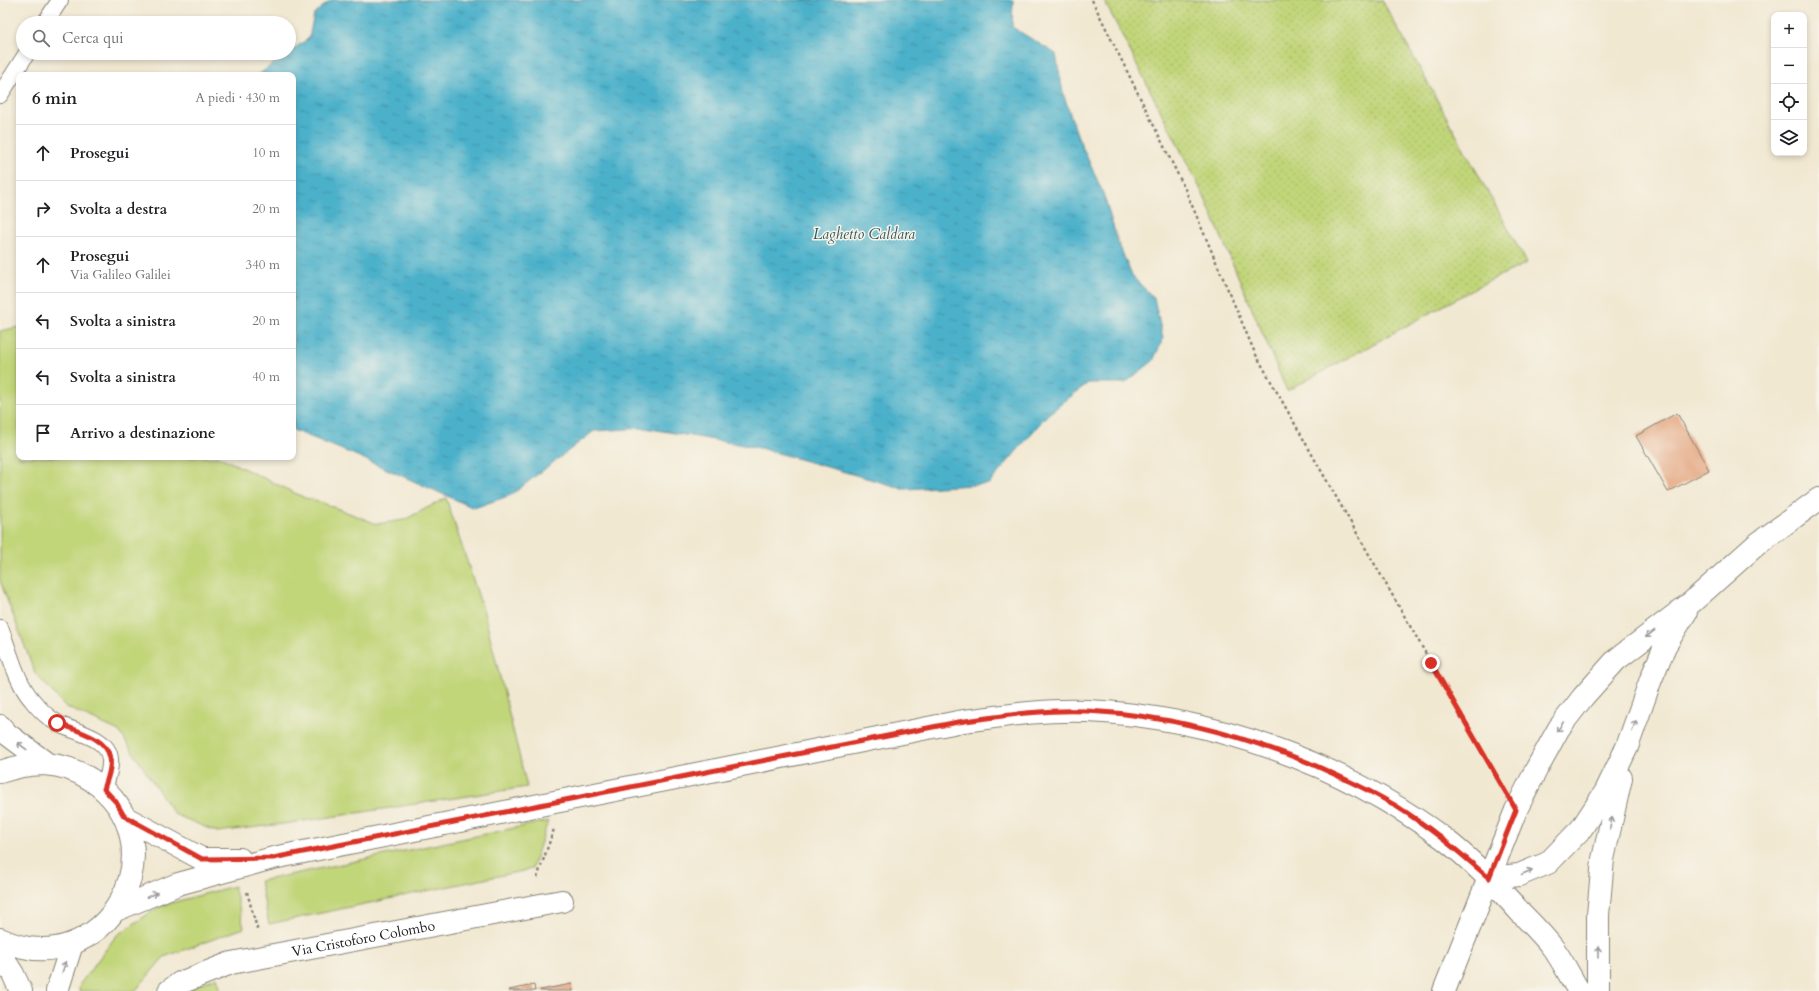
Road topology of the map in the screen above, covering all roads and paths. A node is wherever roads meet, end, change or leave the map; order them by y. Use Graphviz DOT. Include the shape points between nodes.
graph roads {
  1 [pos="60,0"];
  2 [pos="1092,0"];
  3 [pos="50,16"];
  4 [pos="22,60"];
  5 [pos="0,95"];
  6 [pos="1819,499"];
  7 [pos="1692,602"];
  8 [pos="0,628"];
  9 [pos="0,726"];
  10 [pos="1627,747"];
  11 [pos="46,763"];
  12 [pos="0,772"];
  13 [pos="104,789"];
  14 [pos="1516,810"];
  15 [pos="124,816"];
  16 [pos="557,822"];
  17 [pos="273,858"];
  18 [pos="1489,878"];
  19 [pos="532,879"];
  20 [pos="562,901"];
  21 [pos="116,910"];
  22 [pos="265,933"];
  23 [pos="258,934"];
  24 [pos="0,939"];
  25 [pos="72,944"];
  26 [pos="0,953"];
  27 [pos="21,991"];
  28 [pos="57,991"];
  29 [pos="169,991"];
  30 [pos="1444,991"];
  31 [pos="1579,991"];
  32 [pos="1598,991"];
  1 -- 3 [label="lane"];
  2 -- 14 [label="path" via="1186,189 1255,353"];
  4 -- 5 [label="lane"];
  6 -- 7 [label="street" via="1756,545"];
  10 -- 7 [label="street, one-way" via="1665,646"];
  7 -- 14 [label="street, one-way" via="1616,660 1583,697 1559,728"];
  8 -- 13 [label="lane" via="22,686 31,699 57,723 90,736 103,745 110,758"];
  11 -- 9 [label="street, one-way"];
  18 -- 10 [label="street, one-way" via="1519,875 1548,863 1581,829 1606,791"];
  32 -- 10 [label="street, one-way" via="1598,915 1604,859"];
  11 -- 12 [label="street" via="21,765"];
  11 -- 13 [label="street" via="77,771"];
  13 -- 15 [label="street"];
  14 -- 18 [label="street"];
  15 -- 17 [label="street" via="202,859"];
  15 -- 21 [label="street" via="132,840 133,864 128,888"];
  16 -- 19 [label="path" via="538,878"];
  17 -- 18 [label="street" via="958,722 1027,713 1087,711 1149,717 1207,728 1270,747 1336,774 1395,806 1444,839"];
  21 -- 17 [label="street, one-way" via="178,884"];
  18 -- 30 [label="street"];
  18 -- 31 [label="street" via="1553,948"];
  20 -- 29 [label="street, Via Cristoforo Colombo" via="230,963 180,983"];
  21 -- 25 [label="street" via="96,930"];
  22 -- 23 [label="path"];
  24 -- 25 [label="street" via="14,945 43,949"];
  28 -- 25 [label="street, one-way"];
  26 -- 27 [label="street" via="14,974"];
}
